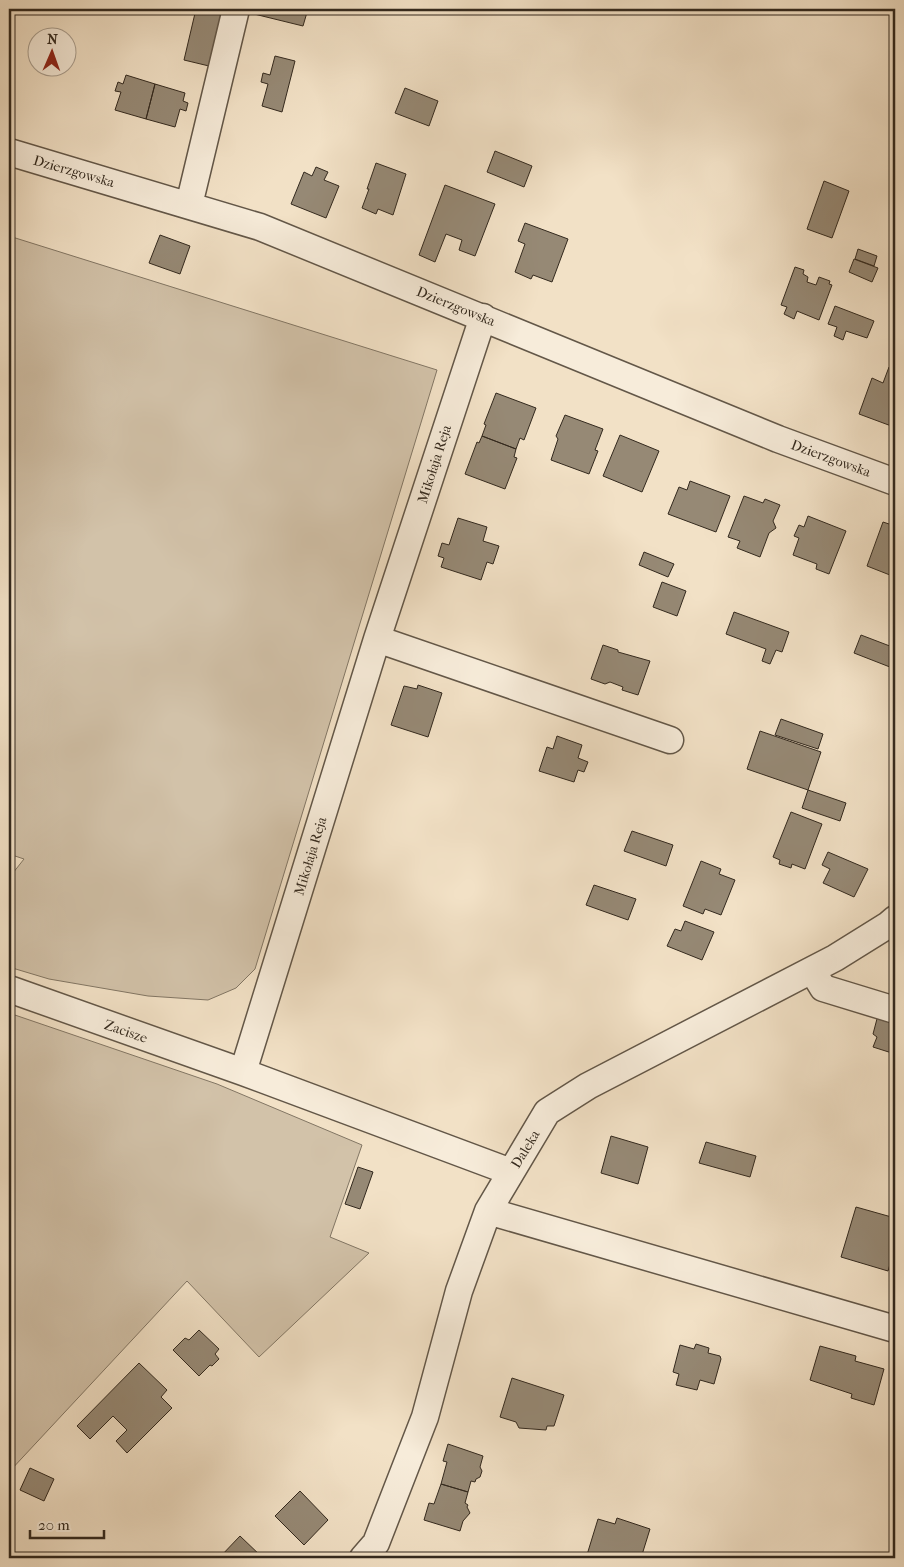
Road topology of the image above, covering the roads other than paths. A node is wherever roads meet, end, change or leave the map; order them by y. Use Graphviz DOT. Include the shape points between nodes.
graph roads {
  1 [pos="236,9"];
  2 [pos="9,152"];
  3 [pos="189,205"];
  4 [pos="482,317"];
  5 [pos="895,482"];
  6 [pos="376,640"];
  7 [pos="670,740"];
  8 [pos="895,919"];
  9 [pos="812,970"];
  10 [pos="9,989"];
  11 [pos="895,1010"];
  12 [pos="243,1072"];
  13 [pos="510,1172"];
  14 [pos="488,1211"];
  15 [pos="895,1329"];
  16 [pos="363,1558"];
  1 -- 3 [label="street"];
  2 -- 3 [label="street, Dzierzgowska"];
  3 -- 4 [label="street, Dzierzgowska" via="260,227"];
  4 -- 5 [label="street, Dzierzgowska" via="778,439"];
  4 -- 6 [label="street, Mikołaja Reja"];
  6 -- 7 [label="street"];
  6 -- 12 [label="street, Mikołaja Reja"];
  8 -- 9 [label="street, Daleka"];
  9 -- 11 [label="street" via="823,988"];
  9 -- 13 [label="street, Daleka" via="588,1086 547,1112"];
  10 -- 12 [label="street, Zacisze"];
  12 -- 13 [label="street, Zacisze"];
  13 -- 14 [label="street, Daleka"];
  14 -- 15 [label="street"];
  14 -- 16 [label="street, Daleka" via="459,1291 425,1417 376,1543"];
}
